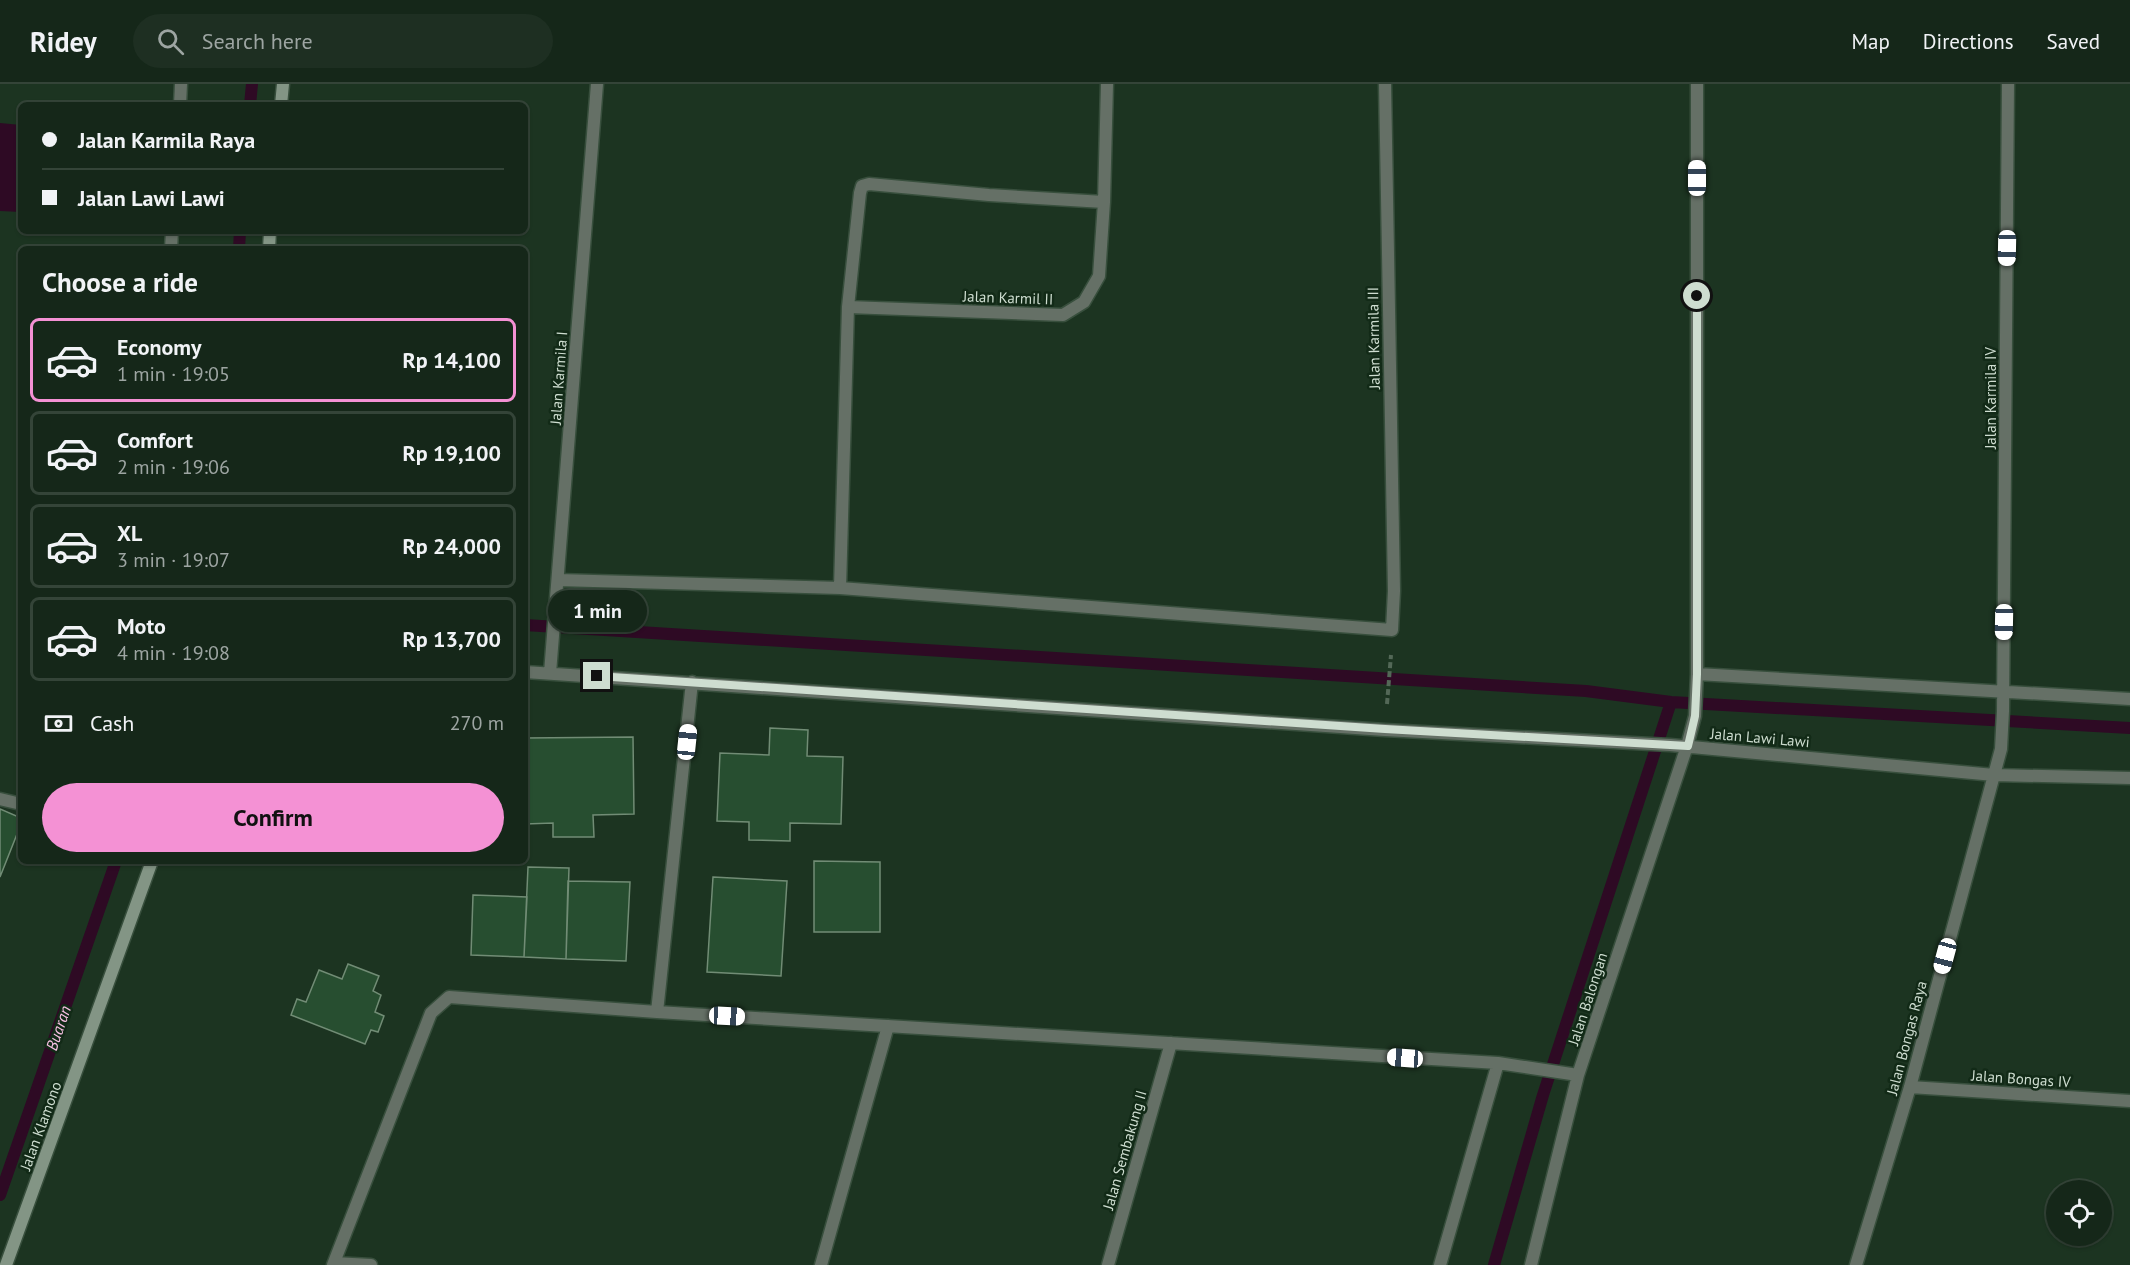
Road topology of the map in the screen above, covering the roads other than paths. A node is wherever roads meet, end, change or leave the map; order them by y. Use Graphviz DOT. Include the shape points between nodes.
graph roads {
  1 [pos="181,84"];
  2 [pos="283,84"];
  3 [pos="597,84"];
  4 [pos="1107,84"];
  5 [pos="1385,84"];
  6 [pos="1697,84"];
  7 [pos="2008,84"];
  8 [pos="180,102"];
  9 [pos="281,102"];
  10 [pos="1104,202"];
  11 [pos="848,307"];
  12 [pos="558,580"];
  13 [pos="840,588"];
  14 [pos="528,672"];
  15 [pos="550,673"];
  16 [pos="1697,674"];
  17 [pos="692,682"];
  18 [pos="2003,692"];
  19 [pos="2130,699"];
  20 [pos="1688,746"];
  21 [pos="2001,749"];
  22 [pos="1994,775"];
  23 [pos="2130,778"];
  24 [pos="0,799"];
  25 [pos="18,803"];
  26 [pos="151,864"];
  27 [pos="657,1012"];
  28 [pos="888,1026"];
  29 [pos="1171,1043"];
  30 [pos="1498,1063"];
  31 [pos="1572,1075"];
  32 [pos="1910,1087"];
  33 [pos="2130,1101"];
  34 [pos="334,1264"];
  35 [pos="6,1265"];
  36 [pos="371,1265"];
  37 [pos="821,1265"];
  38 [pos="1108,1265"];
  39 [pos="1440,1265"];
  40 [pos="1531,1265"];
  41 [pos="1856,1265"];
  1 -- 8 [label="street"];
  2 -- 9 [label="street"];
  3 -- 12 [label="street, Jalan Karmila I"];
  4 -- 10 [label="street, Jalan Karmil II"];
  5 -- 13 [label="street, Jalan Karmila III" via="1392,630"];
  6 -- 16 [label="street, Jalan Balongan"];
  7 -- 18 [label="street, Jalan Karmila IV"];
  10 -- 11 [label="street, Jalan Karmil II" via="1099,276 1084,302 1063,315"];
  10 -- 11 [label="street" via="862,186"];
  11 -- 13 [label="street"];
  12 -- 13 [label="street"];
  12 -- 15 [label="street, Jalan Karmila I"];
  14 -- 15 [label="street, Jalan Lawi Lawi"];
  15 -- 17 [label="street, Jalan Lawi Lawi"];
  16 -- 18 [label="street"];
  16 -- 20 [label="street, Jalan Balongan" via="1695,716"];
  17 -- 20 [label="street, Jalan Lawi Lawi" via="1373,729"];
  17 -- 27 [label="street"];
  18 -- 19 [label="street"];
  18 -- 21 [label="street, Jalan Karmila IV"];
  20 -- 22 [label="street, Jalan Lawi Lawi"];
  20 -- 31 [label="street, Jalan Balongan"];
  21 -- 22 [label="street, Jalan Bongas Raya"];
  22 -- 23 [label="street, Jalan Lawi Lawi"];
  22 -- 32 [label="street, Jalan Bongas Raya"];
  24 -- 25 [label="street"];
  26 -- 35 [label="street, Jalan Klamono"];
  27 -- 28 [label="street"];
  27 -- 34 [label="street" via="450,997 431,1014"];
  28 -- 29 [label="street"];
  28 -- 37 [label="street"];
  29 -- 30 [label="street"];
  29 -- 38 [label="street, Jalan Sembakung II"];
  30 -- 31 [label="street"];
  30 -- 39 [label="street"];
  31 -- 40 [label="street, Jalan Balongan"];
  32 -- 33 [label="street, Jalan Bongas IV"];
  32 -- 41 [label="street, Jalan Bongas Raya"];
  34 -- 36 [label="street"];
}
